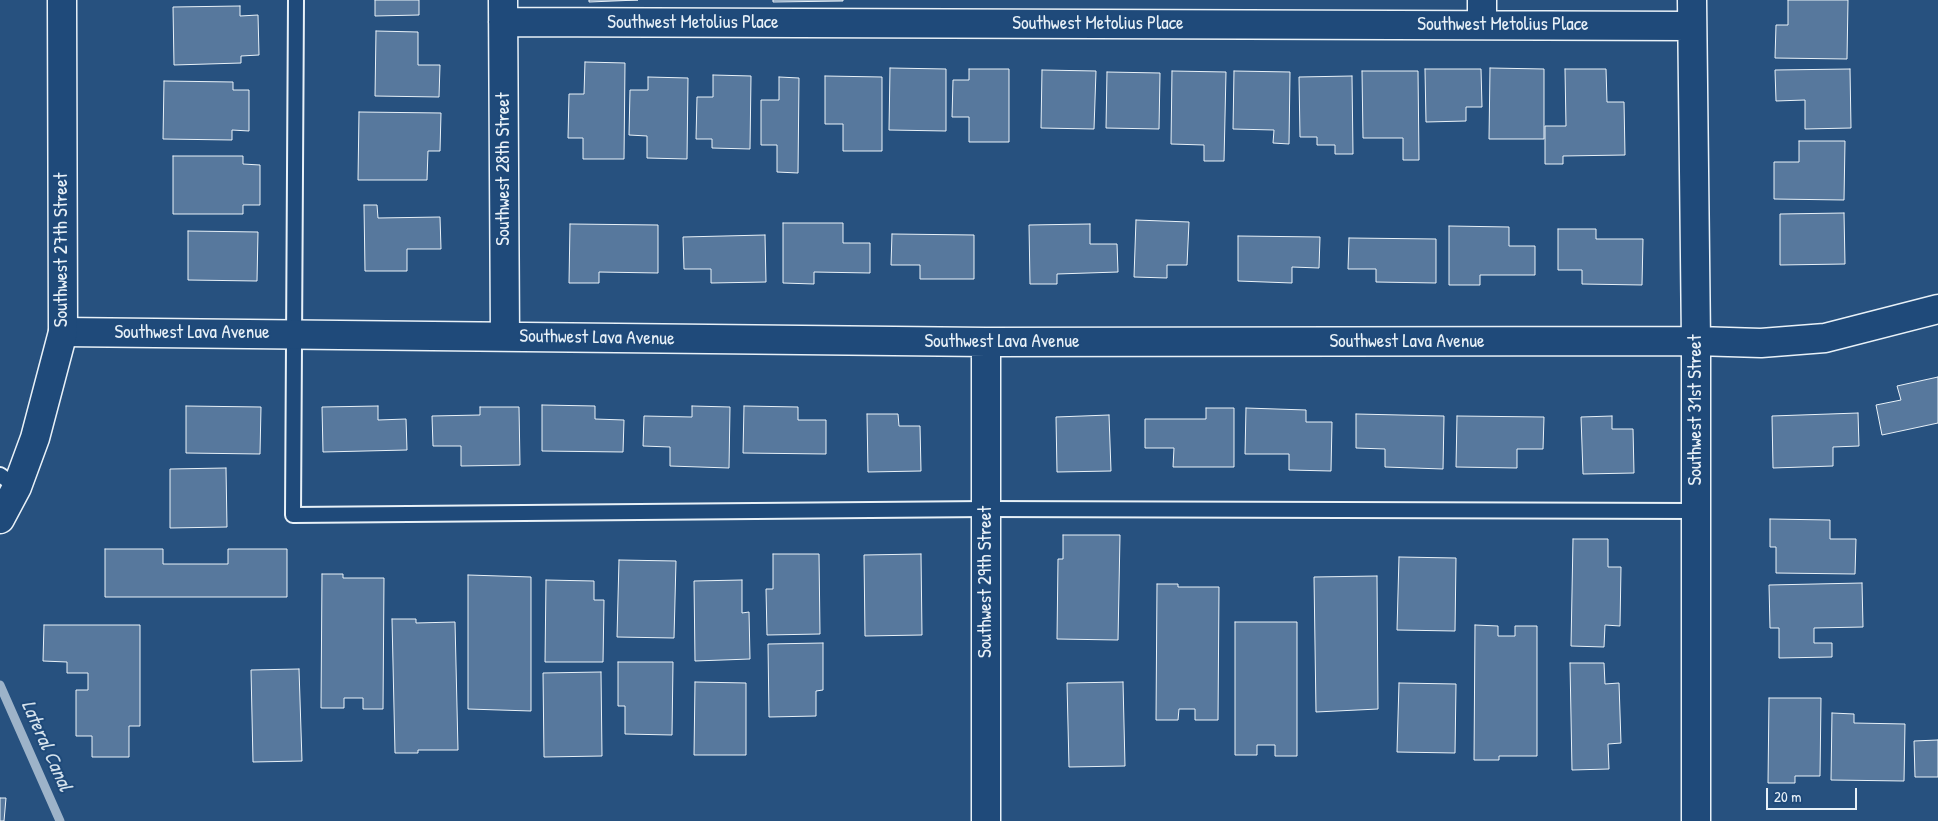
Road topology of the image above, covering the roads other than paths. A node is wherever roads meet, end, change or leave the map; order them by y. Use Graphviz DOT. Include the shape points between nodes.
graph roads {
  1 [pos="62,0"];
  2 [pos="296,0"];
  3 [pos="503,11"];
  4 [pos="715,12"];
  5 [pos="998,12"];
  6 [pos="1482,13"];
  7 [pos="1692,13"];
  8 [pos="1938,309"];
  9 [pos="63,332"];
  10 [pos="294,334"];
  11 [pos="504,337"];
  12 [pos="1696,341"];
  13 [pos="986,342"];
  14 [pos="9,481"];
  15 [pos="986,509"];
  16 [pos="1696,511"];
  17 [pos="0,519"];
  18 [pos="986,821"];
  19 [pos="1696,821"];
  1 -- 9 [label="street, Southwest 27th Street"];
  2 -- 10 [label="lane"];
  3 -- 4 [label="street, Southwest Metolius Place"];
  3 -- 11 [label="street, Southwest 28th Street"];
  4 -- 5 [label="street, Southwest Metolius Place"];
  5 -- 6 [label="street, Southwest Metolius Place"];
  6 -- 7 [label="street, Southwest Metolius Place"];
  7 -- 12 [label="street, Southwest 31st Street"];
  8 -- 12 [label="street, Southwest Lava Avenue" via="1825,338 1761,343"];
  9 -- 10 [label="street, Southwest Lava Avenue"];
  9 -- 14 [label="street, Southwest 27th Street" via="35,438"];
  10 -- 11 [label="street, Southwest Lava Avenue"];
  10 -- 15 [label="lane" via="294,515"];
  11 -- 13 [label="street, Southwest Lava Avenue"];
  12 -- 13 [label="street, Southwest Lava Avenue"];
  12 -- 16 [label="street, Southwest 31st Street"];
  13 -- 15 [label="street, Southwest 29th Street"];
  14 -- 17 [label="street, Southwest 27th Street"];
  15 -- 16 [label="lane"];
  15 -- 18 [label="street, Southwest 29th Street"];
  16 -- 19 [label="street, Southwest 31st Street"];
}
